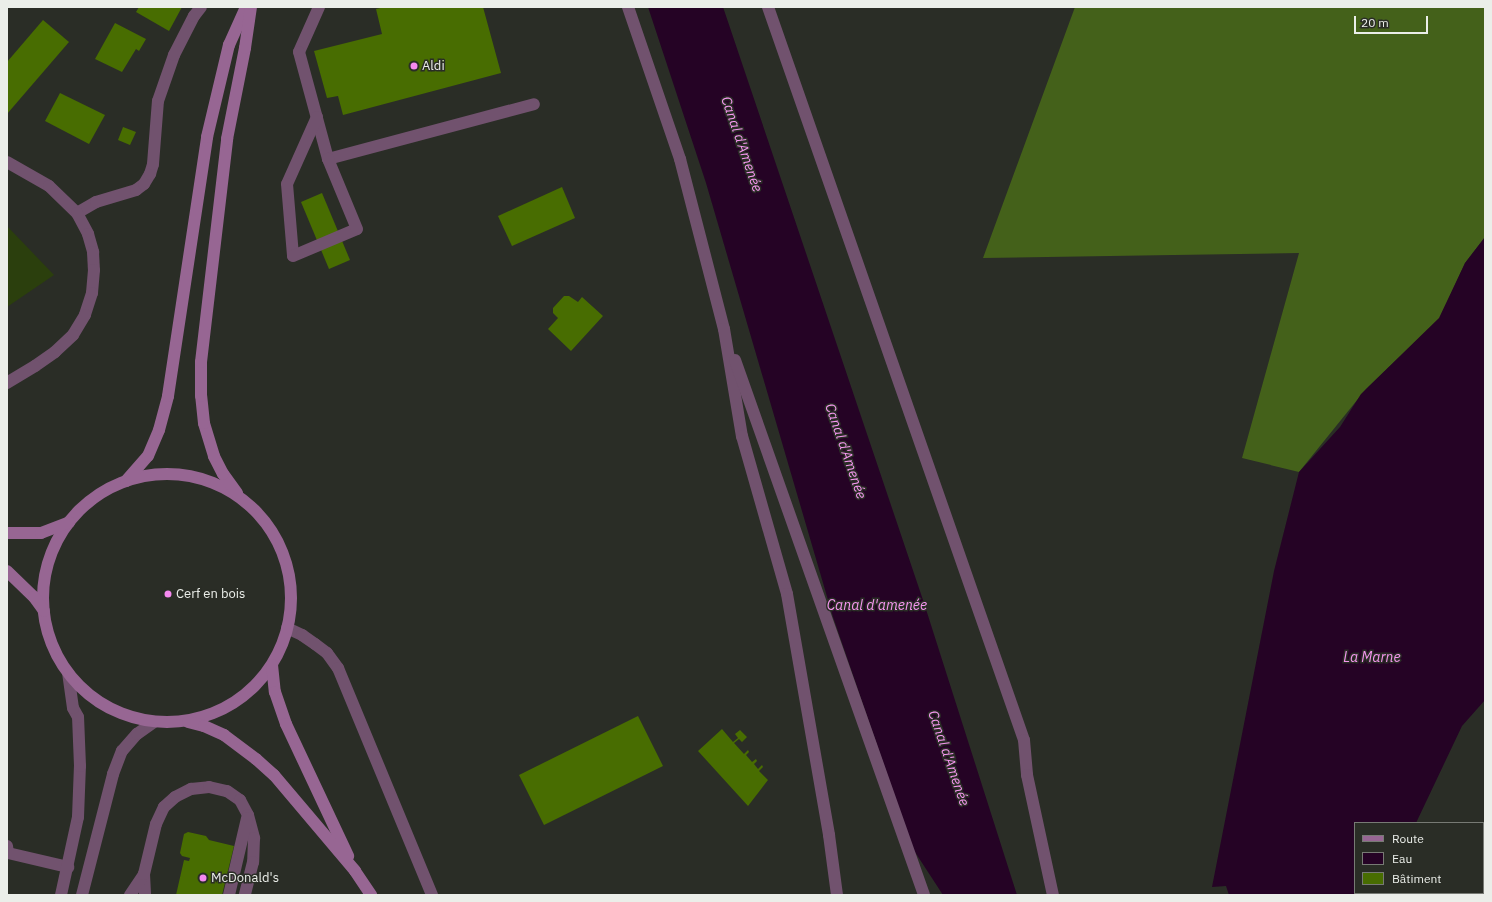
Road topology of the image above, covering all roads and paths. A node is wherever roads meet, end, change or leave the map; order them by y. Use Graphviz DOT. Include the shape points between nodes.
graph roads {
  1 [pos="202,7"];
  2 [pos="246,7"];
  3 [pos="251,7"];
  4 [pos="319,7"];
  5 [pos="628,7"];
  6 [pos="768,7"];
  7 [pos="534,104"];
  8 [pos="317,117"];
  9 [pos="328,159"];
  10 [pos="7,162"];
  11 [pos="77,213"];
  12 [pos="724,329"];
  13 [pos="7,382"];
  14 [pos="126,481"];
  15 [pos="241,499"];
  16 [pos="70,522"];
  17 [pos="7,533"];
  18 [pos="7,572"];
  19 [pos="44,611"];
  20 [pos="287,628"];
  21 [pos="272,665"];
  22 [pos="68,673"];
  23 [pos="154,722"];
  24 [pos="184,722"];
  25 [pos="248,815"];
  26 [pos="7,852"];
  27 [pos="68,867"];
  28 [pos="355,871"];
  29 [pos="144,874"];
  30 [pos="61,895"];
  31 [pos="82,895"];
  32 [pos="130,895"];
  33 [pos="145,895"];
  34 [pos="229,895"];
  35 [pos="245,895"];
  36 [pos="371,895"];
  37 [pos="432,895"];
  38 [pos="838,895"];
  39 [pos="924,895"];
  40 [pos="1053,895"];
  1 -- 11 [label="street" via="194,16 174,55 158,102 153,164 144,184 136,190 96,202"];
  2 -- 14 [label="main road" via="229,45 207,137 166,403 159,430 148,456"];
  3 -- 15 [label="main road" via="227,139 201,362 204,423 214,456"];
  4 -- 8 [label="street" via="299,52"];
  5 -- 12 [label="street" via="680,159"];
  6 -- 40 [label="street" via="1024,740 1027,775"];
  7 -- 9 [label="street"];
  8 -- 9 [label="street"];
  8 -- 9 [label="street" via="287,184 294,256 357,229"];
  10 -- 11 [label="street" via="49,186"];
  11 -- 13 [label="street" via="88,234 93,252 92,293 85,315 73,334 55,352"];
  12 -- 38 [label="street" via="742,436 787,594"];
  12 -- 39 [label="street"];
  14 -- 15 [label="main road" via="150,475 174,474 215,484"];
  14 -- 16 [label="main road" via="90,501"];
  15 -- 20 [label="main road" via="268,527 281,550 289,575 290,588 291,602"];
  16 -- 17 [label="main road" via="41,533"];
  16 -- 19 [label="main road" via="51,555 44,580"];
  18 -- 19 [label="main road" via="22,584"];
  19 -- 22 [label="main road" via="48,633 56,654"];
  20 -- 21 [label="main road"];
  20 -- 37 [label="street" via="315,644 338,668"];
  21 -- 24 [label="main road" via="243,697 206,717"];
  21 -- 28 [label="main road" via="275,692 286,724"];
  22 -- 23 [label="main road" via="85,692 106,706 129,717"];
  22 -- 27 [label="street" via="73,708 78,717 80,766 78,817"];
  23 -- 24 [label="main road"];
  23 -- 31 [label="street" via="137,734 122,751 113,774"];
  24 -- 28 [label="main road" via="204,726 224,736 256,759 274,775"];
  25 -- 29 [label="street" via="240,800 227,791 209,787 191,789 175,797 164,807 156,824"];
  25 -- 34 [label="street"];
  25 -- 35 [label="street" via="254,838 253,862"];
  26 -- 27 [label="street"];
  27 -- 30 [label="street"];
  28 -- 36 [label="main road"];
  29 -- 32 [label="street"];
  29 -- 33 [label="street"];
}
